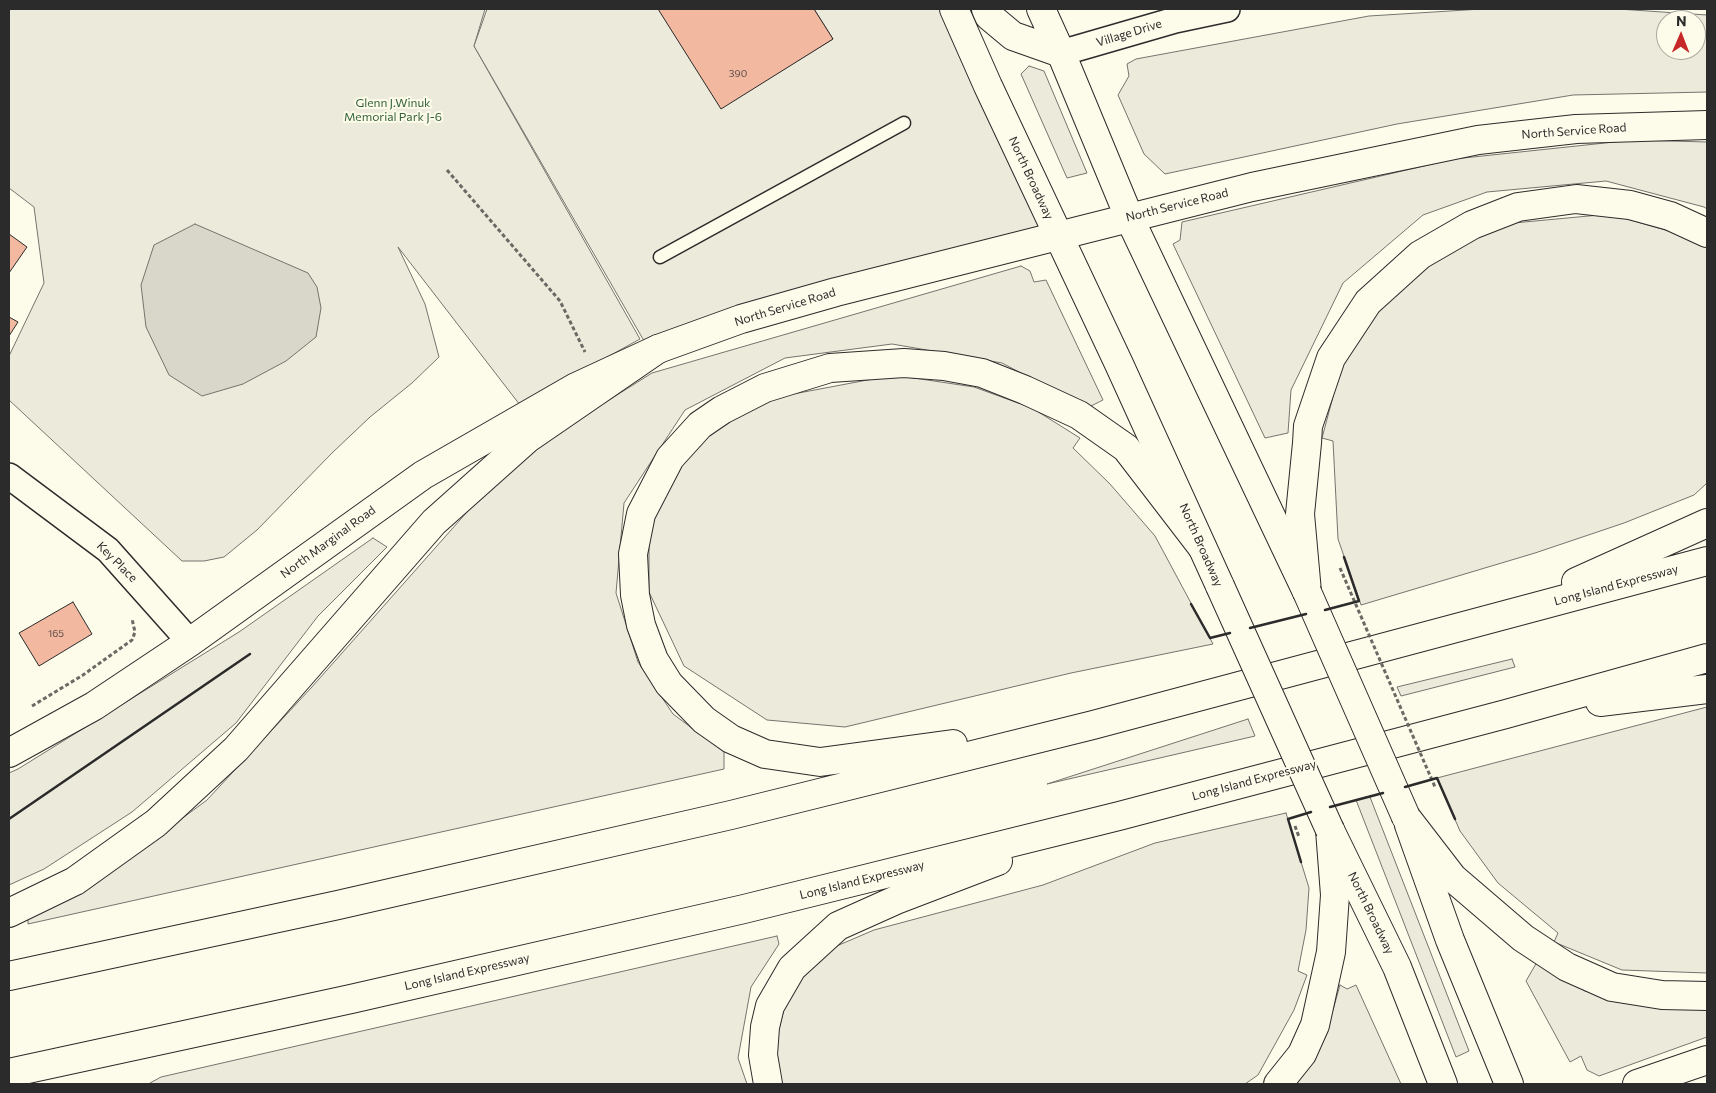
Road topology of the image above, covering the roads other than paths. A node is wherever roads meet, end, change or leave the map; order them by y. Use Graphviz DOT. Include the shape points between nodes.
graph roads {
  1 [pos="954,9"];
  2 [pos="986,9"];
  3 [pos="1041,9"];
  4 [pos="1227,9"];
  5 [pos="1061,53"];
  6 [pos="904,123"];
  7 [pos="1707,125"];
  8 [pos="1129,217"];
  9 [pos="1707,233"];
  10 [pos="1059,235"];
  11 [pos="660,257"];
  12 [pos="658,349"];
  13 [pos="9,476"];
  14 [pos="1707,524"];
  15 [pos="1202,547"];
  16 [pos="1707,560"];
  17 [pos="1307,592"];
  18 [pos="1490,620"];
  19 [pos="190,642"];
  20 [pos="1707,658"];
  21 [pos="1707,689"];
  22 [pos="1506,714"];
  23 [pos="1093,725"];
  24 [pos="9,753"];
  25 [pos="1119,816"];
  26 [pos="1406,817"];
  27 [pos="1330,830"];
  28 [pos="9,913"];
  29 [pos="9,976"];
  30 [pos="1707,996"];
  31 [pos="1707,1060"];
  32 [pos="9,1073"];
  33 [pos="768,1084"];
  34 [pos="1278,1084"];
  35 [pos="1443,1084"];
  36 [pos="1510,1084"];
  37 [pos="1636,1084"];
  1 -- 10 [label="main road, North Broadway"];
  2 -- 5 [label="main road" via="989,16 1013,36"];
  3 -- 5 [label="main road"];
  4 -- 5 [label="street, Village Drive" via="1175,20"];
  5 -- 8 [label="main road"];
  6 -- 11 [label="lane"];
  7 -- 8 [label="main road, North Service Road" via="1576,129 1478,140 1252,187"];
  8 -- 10 [label="main road, North Service Road"];
  8 -- 17 [label="main road"];
  9 -- 17 [label="main road" via="1670,216 1630,205 1576,199 1518,207 1472,225 1420,255 1368,302 1328,366 1308,426 1300,514"];
  10 -- 12 [label="main road, North Service Road" via="741,319"];
  10 -- 15 [label="main road, North Broadway"];
  12 -- 19 [label="main road, North Marginal Road" via="576,387 423,475"];
  12 -- 28 [label="main road" via="528,439 434,522 236,749 156,823 75,881"];
  13 -- 19 [label="street, Key Place" via="108,550"];
  14 -- 18 [label="main road"];
  15 -- 23 [label="main road" via="1126,448 1079,415 982,373 944,366 904,362 830,368 765,388 722,410 700,426 670,458 641,514 633,554 635,595 641,625 654,660 669,684 704,720 731,739 765,754 820,762"];
  15 -- 27 [label="main road, North Broadway, bridge"];
  16 -- 18 [label="main road, Long Island Expressway"];
  17 -- 26 [label="main road, bridge"];
  18 -- 23 [label="main road, Long Island Expressway"];
  19 -- 24 [label="main road, North Marginal Road" via="94,706"];
  20 -- 22 [label="main road, Long Island Expressway"];
  21 -- 22 [label="main road"];
  22 -- 25 [label="main road, Long Island Expressway"];
  23 -- 29 [label="main road, Long Island Expressway" via="731,815"];
  25 -- 32 [label="main road, Long Island Expressway" via="744,909"];
  25 -- 33 [label="main road" via="896,900 838,926 792,968 770,1006 763,1055"];
  26 -- 30 [label="main road" via="1453,878 1523,938 1567,967 1612,987 1662,995"];
  26 -- 36 [label="main road" via="1450,940"];
  27 -- 34 [label="main road" via="1334,895 1331,952 1315,1025 1302,1054"];
  27 -- 35 [label="main road, North Broadway" via="1397,967"];
  31 -- 37 [label="main road"];
}
